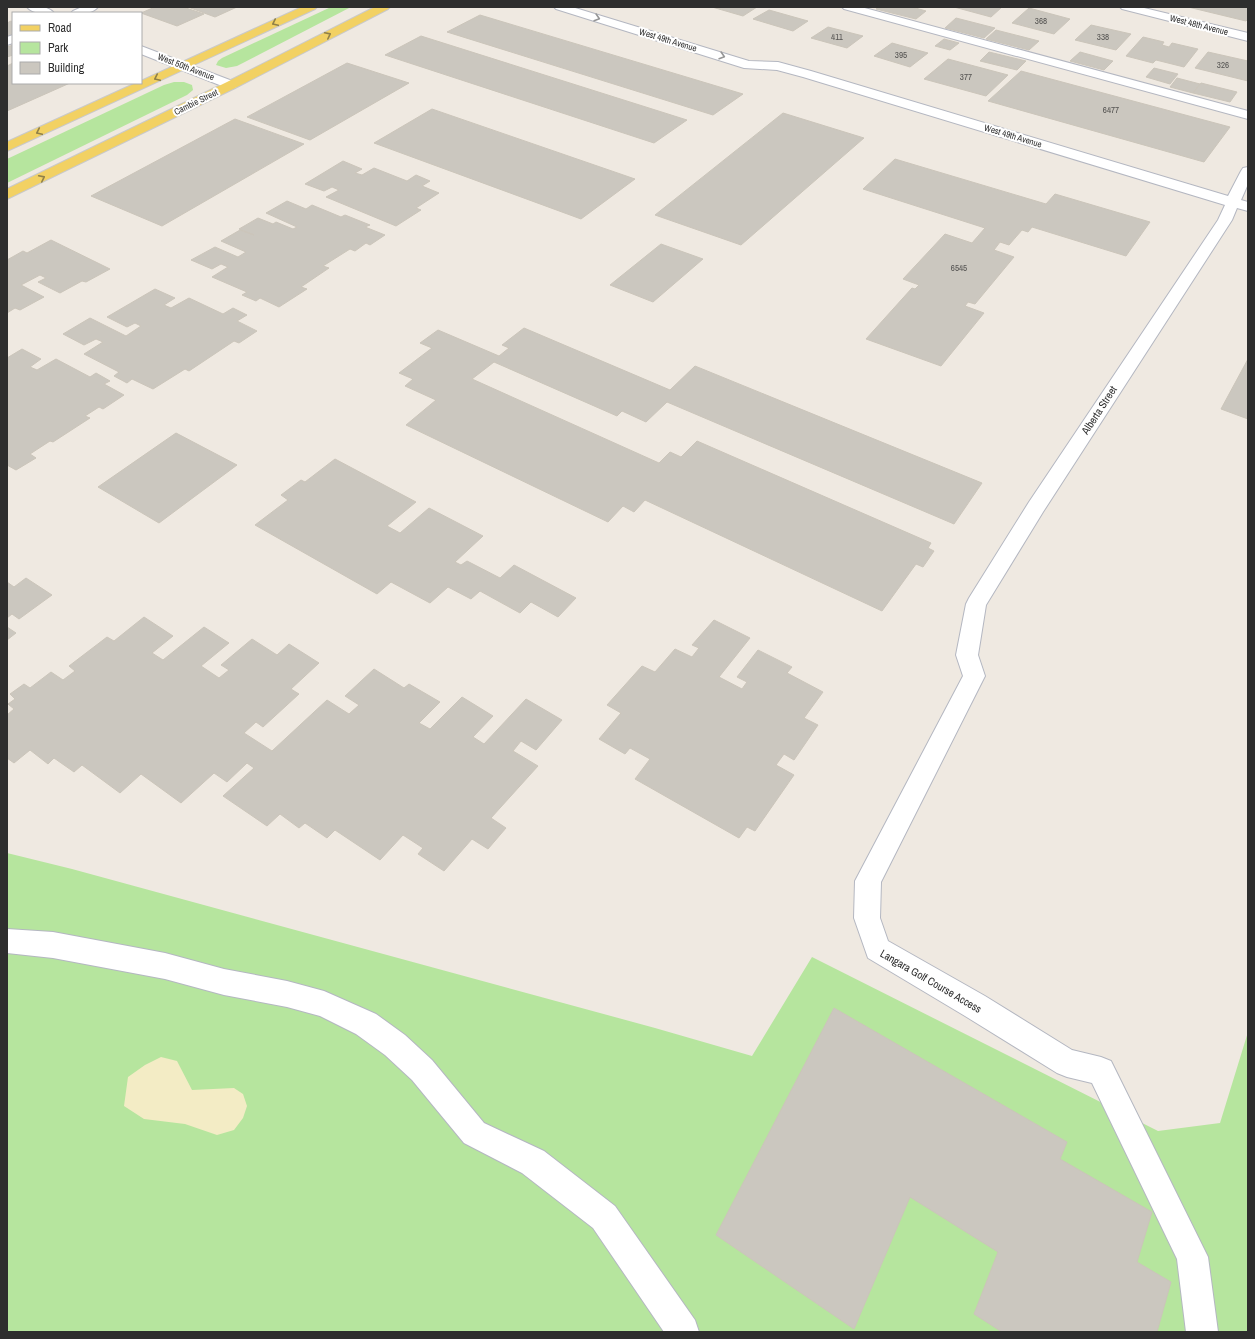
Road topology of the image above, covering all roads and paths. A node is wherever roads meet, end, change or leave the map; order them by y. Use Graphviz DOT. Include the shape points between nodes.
graph roads {
  1 [pos="32,7"];
  2 [pos="92,7"];
  3 [pos="311,7"];
  4 [pos="364,7"];
  5 [pos="384,7"];
  6 [pos="560,7"];
  7 [pos="848,7"];
  8 [pos="1126,7"];
  9 [pos="45,12"];
  10 [pos="80,12"];
  11 [pos="353,22"];
  12 [pos="1248,37"];
  13 [pos="142,50"];
  14 [pos="760,52"];
  15 [pos="182,66"];
  16 [pos="778,66"];
  17 [pos="231,85"];
  18 [pos="1248,115"];
  19 [pos="7,147"];
  20 [pos="1248,171"];
  21 [pos="7,195"];
  22 [pos="1240,205"];
  23 [pos="967,655"];
  24 [pos="7,941"];
  25 [pos="683,1332"];
  26 [pos="1202,1332"];
  1 -- 9 [label="street"];
  2 -- 10 [label="street"];
  3 -- 15 [label="main road, one-way"];
  4 -- 11 [label="main road"];
  5 -- 11 [label="main road, Cambie Street"];
  6 -- 16 [label="street, West 49th Avenue, one-way" via="748,64"];
  7 -- 18 [label="street"];
  8 -- 12 [label="street, West 48th Avenue"];
  17 -- 11 [label="main road, Cambie Street, one-way"];
  13 -- 15 [label="street, West 50th Avenue"];
  14 -- 16 [label="street, West 49th Avenue"];
  15 -- 17 [label="street, West 50th Avenue"];
  15 -- 19 [label="main road, one-way"];
  16 -- 22 [label="street, West 49th Avenue"];
  21 -- 17 [label="main road, Cambie Street, one-way"];
  20 -- 22 [label="street, Alberta Street"];
  22 -- 23 [label="street, Alberta Street" via="1225,220 1036,507 976,604"];
  23 -- 26 [label="street, Langara Golf Course Access" via="974,676 868,881 867,918 877,950 975,1006 1066,1063 1101,1071 1192,1257"];
  24 -- 25 [label="street" via="53,945 165,966 324,1004 366,1024 395,1045 422,1070 474,1133 533,1162 604,1216"];
}
